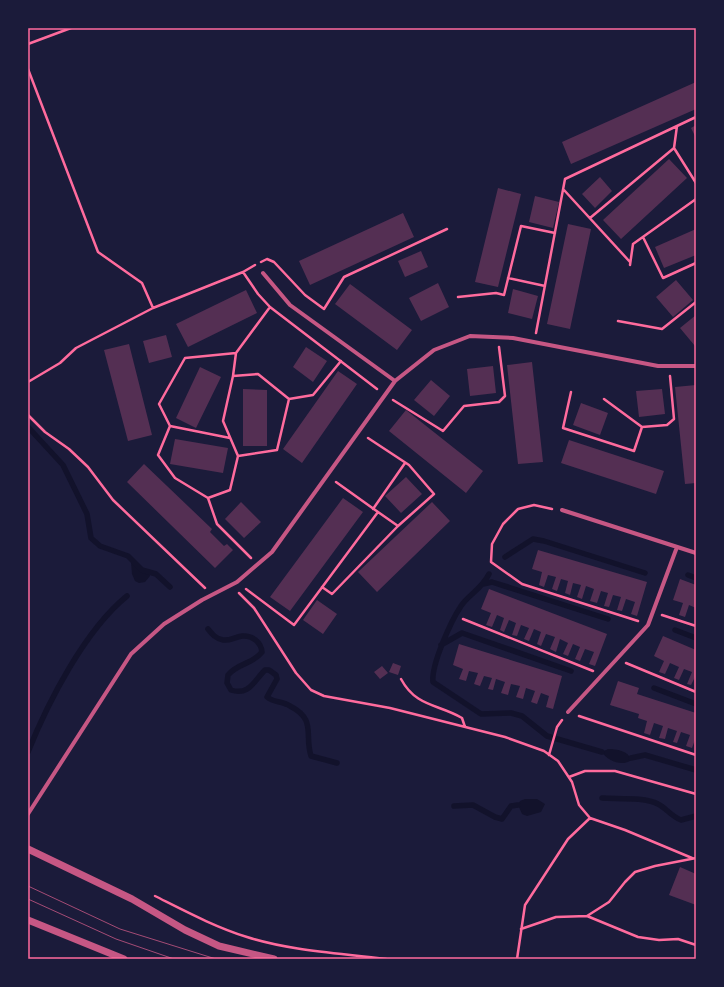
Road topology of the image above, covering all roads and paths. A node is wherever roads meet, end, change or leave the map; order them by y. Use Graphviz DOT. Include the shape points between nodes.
graph roads {
  1 [pos="71,28"];
  2 [pos="28,44"];
  3 [pos="28,69"];
  4 [pos="696,117"];
  5 [pos="677,126"];
  6 [pos="674,148"];
  7 [pos="696,183"];
  8 [pos="563,189"];
  9 [pos="696,199"];
  10 [pos="590,218"];
  11 [pos="447,229"];
  12 [pos="555,233"];
  13 [pos="643,237"];
  14 [pos="696,263"];
  15 [pos="243,272"];
  16 [pos="262,273"];
  17 [pos="508,278"];
  18 [pos="545,286"];
  19 [pos="458,297"];
  20 [pos="696,302"];
  21 [pos="270,307"];
  22 [pos="152,308"];
  23 [pos="618,321"];
  24 [pos="497,337"];
  25 [pos="534,342"];
  26 [pos="236,353"];
  27 [pos="341,361"];
  28 [pos="669,366"];
  29 [pos="696,366"];
  30 [pos="260,369"];
  31 [pos="258,374"];
  32 [pos="233,376"];
  33 [pos="395,381"];
  34 [pos="28,382"];
  35 [pos="570,392"];
  36 [pos="385,395"];
  37 [pos="289,399"];
  38 [pos="604,399"];
  39 [pos="28,415"];
  40 [pos="170,426"];
  41 [pos="642,427"];
  42 [pos="359,432"];
  43 [pos="230,438"];
  44 [pos="238,456"];
  45 [pos="405,463"];
  46 [pos="327,476"];
  47 [pos="208,498"];
  48 [pos="373,509"];
  49 [pos="562,510"];
  50 [pos="378,512"];
  51 [pos="398,526"];
  52 [pos="677,547"];
  53 [pos="696,554"];
  54 [pos="258,565"];
  55 [pos="237,582"];
  56 [pos="231,586"];
  57 [pos="322,587"];
  58 [pos="213,594"];
  59 [pos="653,612"];
  60 [pos="463,619"];
  61 [pos="648,625"];
  62 [pos="696,626"];
  63 [pos="618,659"];
  64 [pos="603,675"];
  65 [pos="401,679"];
  66 [pos="696,692"];
  67 [pos="568,712"];
  68 [pos="465,727"];
  69 [pos="557,727"];
  70 [pos="549,755"];
  71 [pos="696,755"];
  72 [pos="569,777"];
  73 [pos="696,794"];
  74 [pos="28,814"];
  75 [pos="590,818"];
  76 [pos="28,849"];
  77 [pos="692,858"];
  78 [pos="696,858"];
  79 [pos="148,893"];
  80 [pos="587,916"];
  81 [pos="28,920"];
  82 [pos="521,929"];
  83 [pos="696,945"];
  84 [pos="124,959"];
  85 [pos="274,959"];
  86 [pos="386,959"];
  87 [pos="517,959"];
  1 -- 2 [label="path"];
  3 -- 22 [label="path" via="98,252 142,283"];
  4 -- 5 [label="path"];
  5 -- 6 [label="path"];
  5 -- 8 [label="path" via="566,178"];
  6 -- 7 [label="path"];
  6 -- 10 [label="path"];
  8 -- 10 [label="path"];
  8 -- 12 [label="path"];
  9 -- 13 [label="path"];
  10 -- 13 [label="path" via="630,263 633,244"];
  11 -- 15 [label="path" via="344,277 324,309 304,295 274,262 267,259"];
  12 -- 17 [label="path" via="521,226"];
  12 -- 18 [label="path"];
  13 -- 14 [label="path" via="663,278"];
  15 -- 21 [label="path"];
  15 -- 22 [label="path"];
  16 -- 33 [label="street" via="290,305"];
  17 -- 18 [label="path"];
  17 -- 19 [label="path" via="504,295 496,293"];
  18 -- 25 [label="path"];
  20 -- 23 [label="path" via="662,329"];
  21 -- 26 [label="path"];
  21 -- 27 [label="path"];
  22 -- 34 [label="path" via="76,348 60,363"];
  24 -- 25 [label="street"];
  24 -- 33 [label="street" via="470,336 434,350"];
  24 -- 36 [label="path" via="505,396 499,402 464,406 443,431"];
  25 -- 28 [label="street"];
  26 -- 32 [label="path"];
  26 -- 40 [label="path" via="185,358 159,404"];
  27 -- 36 [label="path"];
  27 -- 37 [label="path" via="313,395"];
  28 -- 29 [label="street"];
  28 -- 41 [label="path" via="674,419 667,425"];
  30 -- 31 [label="path"];
  31 -- 32 [label="path"];
  31 -- 37 [label="path"];
  32 -- 43 [label="path" via="223,421"];
  33 -- 36 [label="street"];
  35 -- 41 [label="path" via="563,428 634,451"];
  36 -- 42 [label="street"];
  37 -- 44 [label="path" via="277,450"];
  38 -- 41 [label="path"];
  39 -- 58 [label="path" via="88,467 113,500"];
  40 -- 43 [label="path"];
  40 -- 47 [label="path" via="158,455 175,478"];
  42 -- 45 [label="path"];
  42 -- 46 [label="street"];
  43 -- 44 [label="path"];
  44 -- 47 [label="path" via="230,490"];
  45 -- 48 [label="path"];
  45 -- 51 [label="path" via="434,494"];
  46 -- 48 [label="path"];
  46 -- 54 [label="street" via="272,552"];
  47 -- 54 [label="path" via="217,524"];
  48 -- 50 [label="path"];
  49 -- 52 [label="street"];
  49 -- 61 [label="path" via="534,505 518,510 503,524 492,544 491,562 522,584"];
  50 -- 51 [label="path"];
  50 -- 57 [label="path"];
  51 -- 57 [label="path" via="332,594"];
  52 -- 53 [label="street"];
  52 -- 59 [label="street"];
  54 -- 55 [label="street"];
  55 -- 56 [label="street"];
  55 -- 57 [label="path" via="294,625"];
  56 -- 58 [label="street"];
  56 -- 68 [label="path" via="254,608 296,673 311,690 324,696 390,708"];
  58 -- 74 [label="street" via="164,624 131,654"];
  59 -- 61 [label="street"];
  59 -- 62 [label="path"];
  60 -- 64 [label="path"];
  61 -- 63 [label="street"];
  63 -- 64 [label="street"];
  63 -- 66 [label="path"];
  64 -- 67 [label="street"];
  65 -- 68 [label="path" via="410,693 462,718"];
  67 -- 71 [label="path"];
  68 -- 70 [label="path" via="505,737"];
  69 -- 70 [label="path"];
  70 -- 72 [label="path" via="558,761"];
  72 -- 73 [label="path" via="584,771 615,771"];
  72 -- 75 [label="path" via="579,806"];
  75 -- 77 [label="path"];
  75 -- 82 [label="path" via="568,839 524,905"];
  76 -- 85 [label="street" via="132,899 185,930 219,946"];
  77 -- 78 [label="path"];
  77 -- 80 [label="path" via="635,872 609,902"];
  79 -- 86 [label="path" via="218,927 247,937 303,949"];
  80 -- 82 [label="path" via="556,918"];
  80 -- 83 [label="path" via="638,937 678,939"];
  81 -- 84 [label="street"];
  82 -- 87 [label="path"];
}
